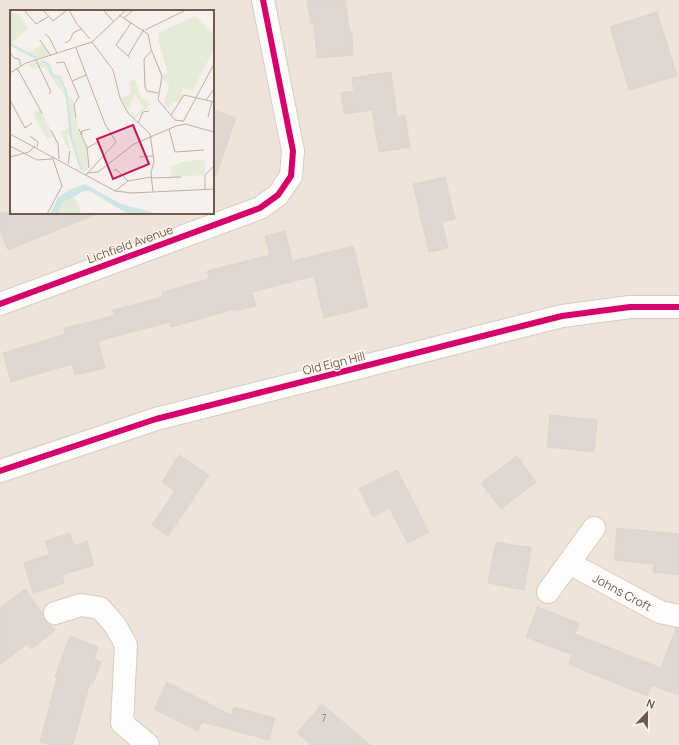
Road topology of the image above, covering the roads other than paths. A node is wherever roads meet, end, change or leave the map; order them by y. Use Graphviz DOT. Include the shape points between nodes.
graph roads {
  1 [pos="263,0"];
  2 [pos="0,304"];
  3 [pos="679,307"];
  4 [pos="0,471"];
  5 [pos="594,528"];
  6 [pos="568,563"];
  7 [pos="548,592"];
  8 [pos="55,613"];
  9 [pos="679,616"];
  10 [pos="148,745"];
  1 -- 2 [label="street, Lichfield Avenue" via="293,150 291,176 278,195 260,208"];
  3 -- 4 [label="street, Old Eign Hill" via="630,307 562,316 156,419"];
  5 -- 6 [label="street"];
  6 -- 7 [label="street"];
  6 -- 9 [label="street, Johns Croft" via="660,612"];
  8 -- 10 [label="street" via="81,605 100,608 115,625 126,645 122,722"];
}
